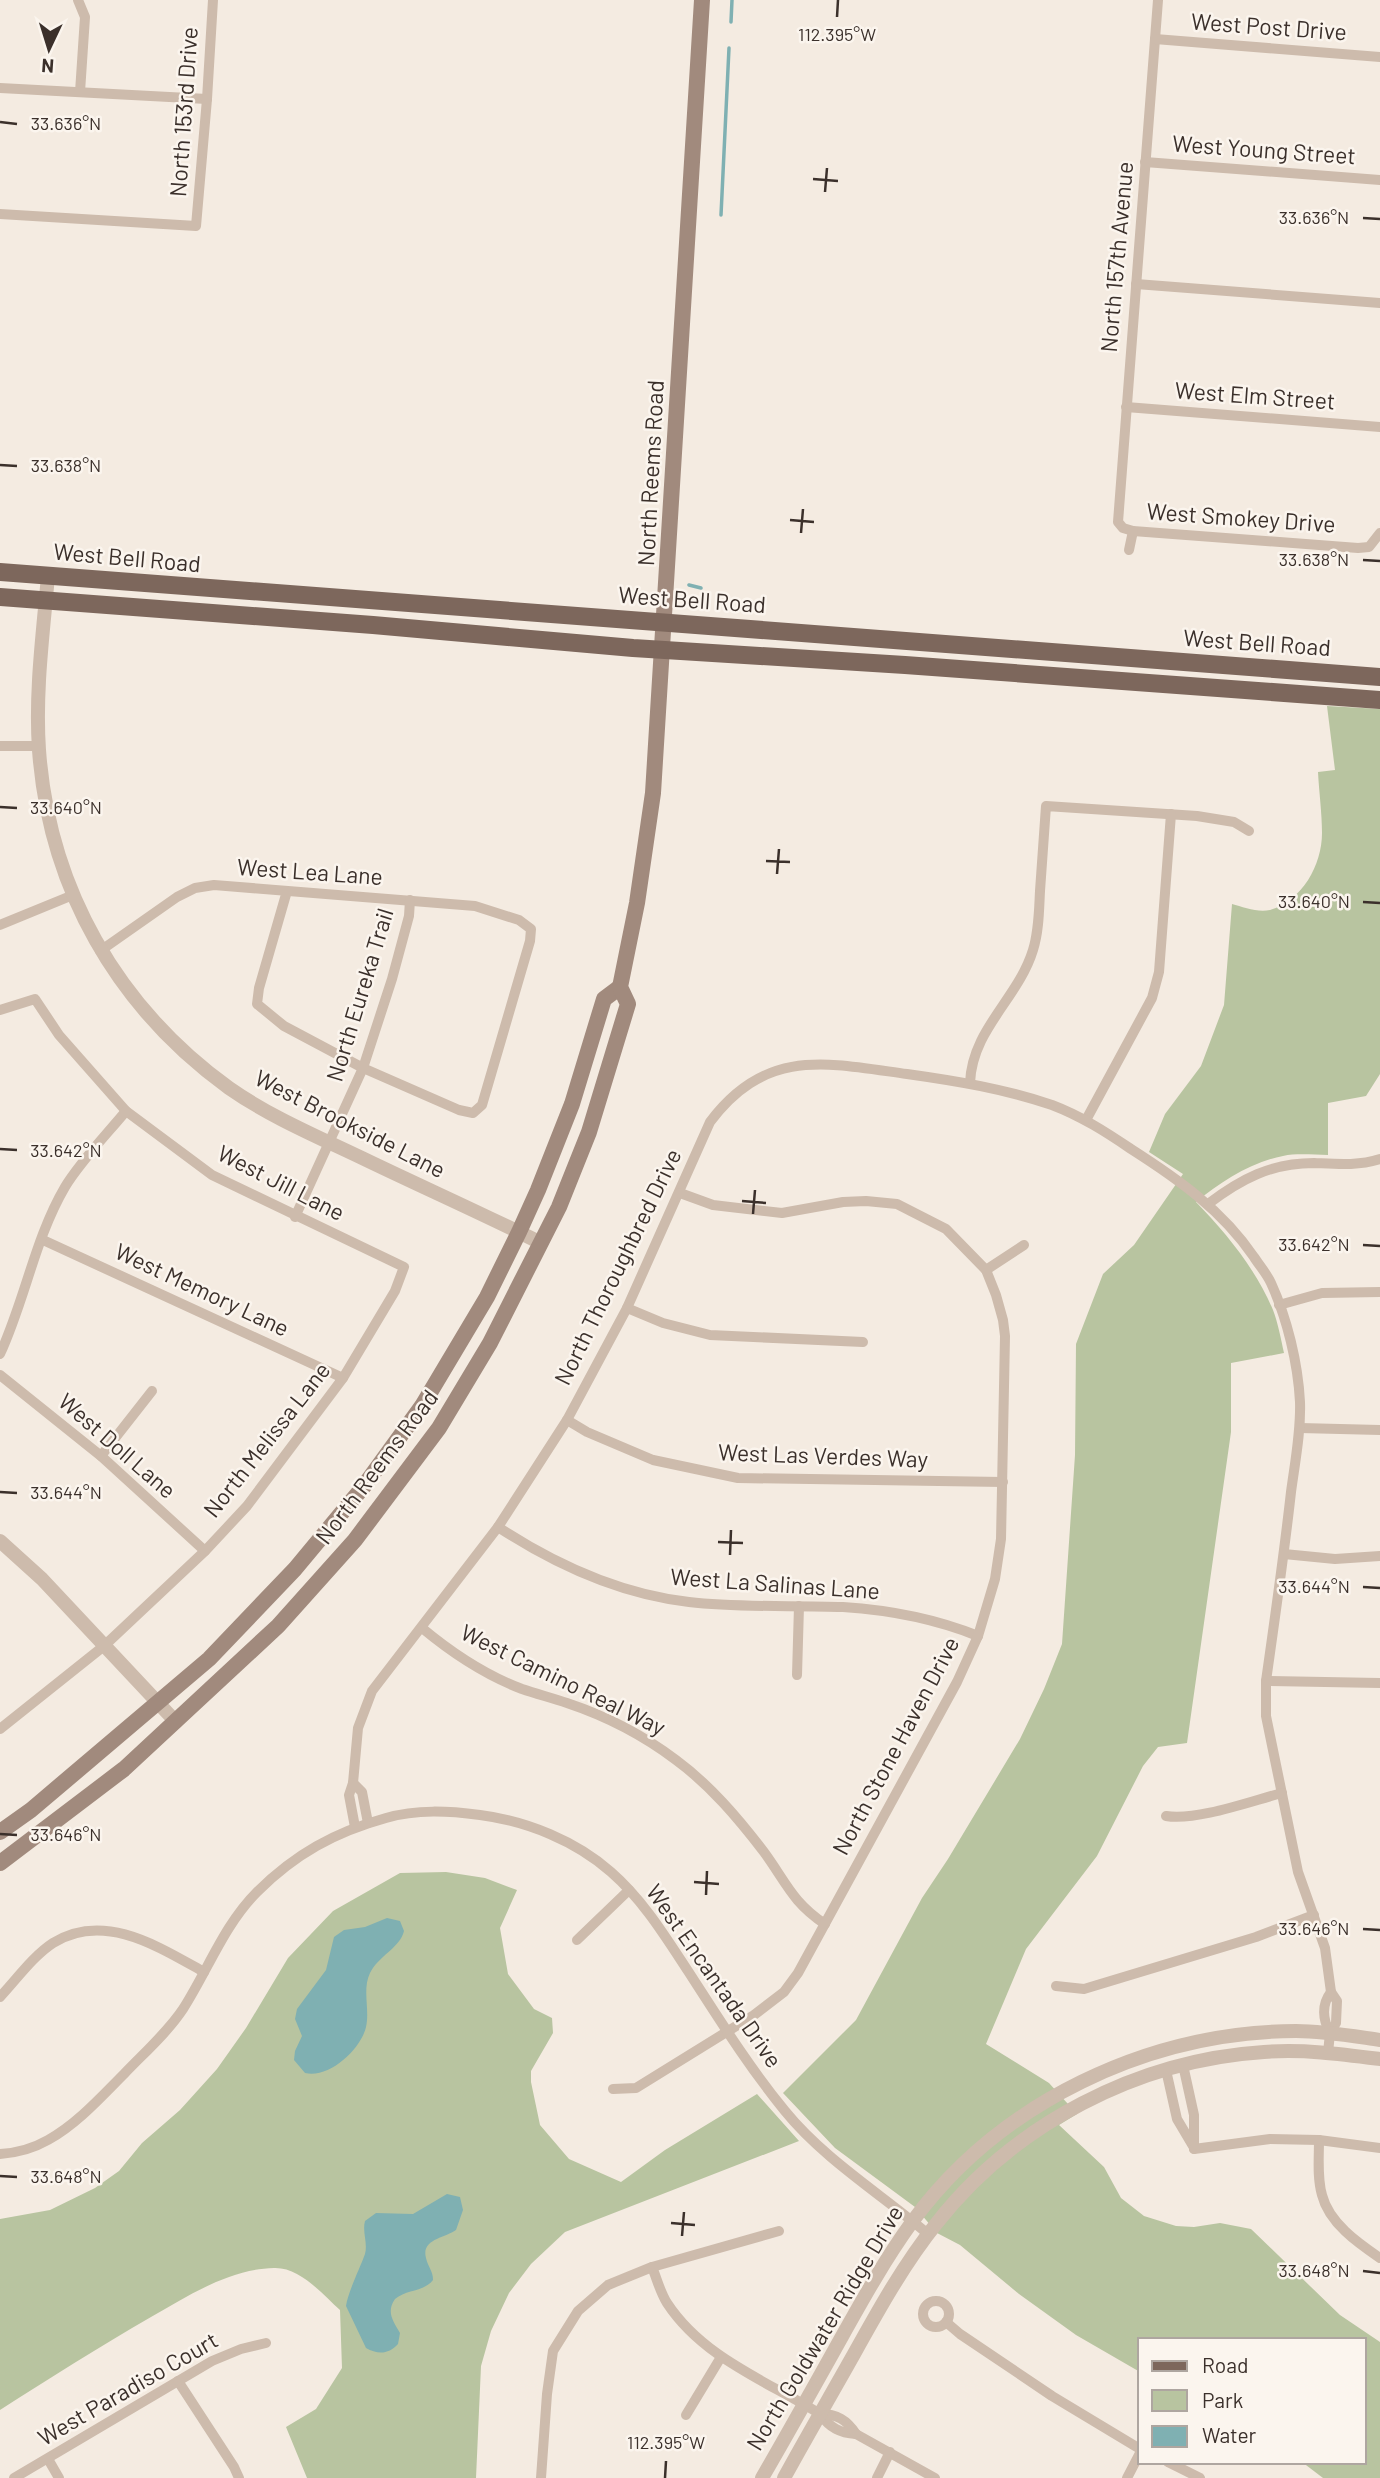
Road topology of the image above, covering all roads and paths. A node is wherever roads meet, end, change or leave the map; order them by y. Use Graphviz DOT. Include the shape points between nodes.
graph roads {
  1 [pos="78,0"];
  2 [pos="212,0"];
  3 [pos="702,0"];
  4 [pos="1158,0"];
  5 [pos="1155,39"];
  6 [pos="1380,57"];
  7 [pos="0,88"];
  8 [pos="80,92"];
  9 [pos="207,99"];
  10 [pos="1145,162"];
  11 [pos="1380,180"];
  12 [pos="0,214"];
  13 [pos="1136,284"];
  14 [pos="1380,303"];
  15 [pos="1126,407"];
  16 [pos="1380,427"];
  17 [pos="1118,518"];
  18 [pos="1133,531"];
  19 [pos="1380,533"];
  20 [pos="1129,550"];
  21 [pos="0,572"];
  22 [pos="48,576"];
  23 [pos="0,597"];
  24 [pos="46,600"];
  25 [pos="367,600"];
  26 [pos="434,606"];
  27 [pos="298,619"];
  28 [pos="665,622"];
  29 [pos="373,625"];
  30 [pos="947,643"];
  31 [pos="663,650"];
  32 [pos="944,668"];
  33 [pos="1380,677"];
  34 [pos="1380,700"];
  35 [pos="0,746"];
  36 [pos="39,746"];
  37 [pos="1171,814"];
  38 [pos="1249,831"];
  39 [pos="288,891"];
  40 [pos="73,895"];
  41 [pos="410,900"];
  42 [pos="0,925"];
  43 [pos="100,951"];
  44 [pos="620,987"];
  45 [pos="0,1010"];
  46 [pos="363,1068"];
  47 [pos="970,1083"];
  48 [pos="126,1111"];
  49 [pos="1086,1120"];
  50 [pos="330,1143"];
  51 [pos="1380,1159"];
  52 [pos="680,1192"];
  53 [pos="1208,1204"];
  54 [pos="295,1217"];
  55 [pos="519,1232"];
  56 [pos="43,1240"];
  57 [pos="541,1243"];
  58 [pos="1024,1245"];
  59 [pos="404,1267"];
  60 [pos="986,1270"];
  61 [pos="1380,1292"];
  62 [pos="1279,1305"];
  63 [pos="627,1308"];
  64 [pos="863,1342"];
  65 [pos="0,1354"];
  66 [pos="0,1375"];
  67 [pos="343,1378"];
  68 [pos="152,1391"];
  69 [pos="567,1420"];
  70 [pos="1300,1428"];
  71 [pos="1380,1430"];
  72 [pos="101,1456"];
  73 [pos="1003,1482"];
  74 [pos="498,1527"];
  75 [pos="1,1543"];
  76 [pos="205,1551"];
  77 [pos="1284,1554"];
  78 [pos="1380,1556"];
  79 [pos="799,1606"];
  80 [pos="422,1629"];
  81 [pos="978,1636"];
  82 [pos="104,1646"];
  83 [pos="797,1675"];
  84 [pos="1266,1681"];
  85 [pos="1380,1683"];
  86 [pos="158,1704"];
  87 [pos="176,1722"];
  88 [pos="0,1729"];
  89 [pos="353,1783"];
  90 [pos="1282,1793"];
  91 [pos="1166,1816"];
  92 [pos="368,1823"];
  93 [pos="355,1827"];
  94 [pos="0,1832"];
  95 [pos="0,1863"];
  96 [pos="629,1890"];
  97 [pos="1314,1915"];
  98 [pos="825,1924"];
  99 [pos="577,1940"];
  100 [pos="204,1972"];
  101 [pos="1056,1986"];
  102 [pos="0,1997"];
  103 [pos="726,2031"];
  104 [pos="1330,2033"];
  105 [pos="1380,2040"];
  106 [pos="1328,2053"];
  107 [pos="1380,2059"];
  108 [pos="1183,2065"];
  109 [pos="1166,2070"];
  110 [pos="613,2089"];
  111 [pos="1319,2140"];
  112 [pos="1380,2148"];
  113 [pos="1194,2149"];
  114 [pos="0,2154"];
  115 [pos="913,2221"];
  116 [pos="779,2231"];
  117 [pos="928,2234"];
  118 [pos="1380,2258"];
  119 [pos="652,2267"];
  120 [pos="946,2322"];
  121 [pos="266,2343"];
  122 [pos="721,2357"];
  123 [pos="178,2381"];
  124 [pos="805,2404"];
  125 [pos="821,2414"];
  126 [pos="686,2415"];
  127 [pos="1138,2450"];
  128 [pos="890,2452"];
  129 [pos="1138,2455"];
  130 [pos="48,2459"];
  131 [pos="1172,2464"];
  132 [pos="14,2478"];
  133 [pos="59,2478"];
  134 [pos="239,2478"];
  135 [pos="541,2478"];
  136 [pos="762,2478"];
  137 [pos="784,2478"];
  138 [pos="877,2478"];
  139 [pos="935,2478"];
  140 [pos="1127,2478"];
  141 [pos="1199,2478"];
  1 -- 8 [label="street" via="85,17"];
  2 -- 9 [label="street, North 153rd Drive"];
  3 -- 28 [label="main road, North Reems Road"];
  4 -- 5 [label="street, North 157th Avenue"];
  5 -- 6 [label="street, West Post Drive"];
  5 -- 10 [label="street, North 157th Avenue"];
  7 -- 8 [label="street"];
  8 -- 9 [label="street"];
  9 -- 12 [label="street, North 153rd Drive" via="196,226"];
  10 -- 11 [label="street, West Young Street"];
  10 -- 13 [label="street, North 157th Avenue"];
  13 -- 14 [label="street"];
  13 -- 15 [label="street, North 157th Avenue"];
  15 -- 16 [label="street, West Elm Street"];
  15 -- 17 [label="street, North 157th Avenue"];
  17 -- 18 [label="street, West Smokey Drive" via="1120,525"];
  18 -- 19 [label="street, West Smokey Drive" via="1358,548 1369,547"];
  18 -- 20 [label="street"];
  21 -- 22 [label="main road, West Bell Road"];
  22 -- 24 [label="street, West Brookside Lane"];
  22 -- 25 [label="main road, West Bell Road"];
  23 -- 24 [label="main road, West Bell Road"];
  24 -- 27 [label="main road, West Bell Road"];
  24 -- 36 [label="street, West Brookside Lane"];
  25 -- 26 [label="main road, West Bell Road"];
  25 -- 27 [label="main road" via="355,610 311,610"];
  26 -- 28 [label="main road, West Bell Road"];
  26 -- 29 [label="main road" via="413,615 380,613"];
  27 -- 29 [label="main road, West Bell Road"];
  28 -- 30 [label="main road, West Bell Road"];
  28 -- 31 [label="main road, North Reems Road"];
  29 -- 31 [label="main road, West Bell Road"];
  30 -- 32 [label="main road"];
  30 -- 33 [label="main road, West Bell Road"];
  31 -- 32 [label="main road, West Bell Road"];
  31 -- 44 [label="main road, North Reems Road" via="650,822"];
  32 -- 34 [label="main road, West Bell Road"];
  35 -- 36 [label="street"];
  36 -- 40 [label="street, West Brookside Lane" via="48,814"];
  37 -- 38 [label="street" via="1234,822"];
  37 -- 47 [label="street" via="1046,806 1033,949 977,1045"];
  37 -- 49 [label="street" via="1159,972 1152,998"];
  39 -- 41 [label="street, West Lea Lane"];
  39 -- 43 [label="street, West Lea Lane" via="195,888"];
  39 -- 46 [label="street" via="257,1004 284,1026"];
  40 -- 42 [label="street"];
  40 -- 43 [label="street, West Brookside Lane"];
  41 -- 46 [label="street, North Eureka Trail"];
  41 -- 46 [label="street, West Lea Lane" via="475,906 519,920 531,929 507,1025 482,1105 473,1112 458,1110"];
  43 -- 50 [label="street, West Brookside Lane" via="156,1024 193,1060 231,1089"];
  44 -- 55 [label="main road, North Reems Road" via="604,999 572,1104"];
  44 -- 57 [label="main road, North Reems Road" via="628,1004 617,1043 589,1132"];
  45 -- 48 [label="street, West Jill Lane" via="35,999 59,1035"];
  46 -- 50 [label="street, North Eureka Trail"];
  47 -- 49 [label="street, North Thoroughbred Drive" via="1054,1106"];
  47 -- 52 [label="street, North Thoroughbred Drive" via="832,1063 772,1071 724,1103 710,1122"];
  48 -- 54 [label="street, West Jill Lane" via="212,1175"];
  48 -- 56 [label="street" via="66,1186"];
  49 -- 53 [label="street, North Thoroughbred Drive"];
  50 -- 54 [label="street, North Eureka Trail"];
  50 -- 55 [label="street, West Brookside Lane"];
  51 -- 53 [label="street" via="1359,1164 1277,1166 1242,1180"];
  52 -- 60 [label="street, North Stone Haven Drive" via="713,1205 747,1211 782,1213 866,1201 898,1205 946,1229"];
  52 -- 63 [label="street, North Thoroughbred Drive"];
  53 -- 62 [label="street, North Thoroughbred Drive" via="1257,1262"];
  54 -- 59 [label="street, West Jill Lane"];
  55 -- 57 [label="street, West Brookside Lane"];
  55 -- 86 [label="main road, North Reems Road" via="487,1297 422,1406 364,1486 295,1569 209,1659"];
  56 -- 65 [label="street"];
  56 -- 67 [label="street, West Memory Lane"];
  57 -- 87 [label="main road, North Reems Road" via="490,1343 439,1428 355,1541 278,1626"];
  58 -- 60 [label="street"];
  59 -- 67 [label="street, North Melissa Lane" via="395,1291"];
  60 -- 73 [label="street, North Stone Haven Drive" via="1004,1328"];
  61 -- 62 [label="street" via="1322,1293"];
  62 -- 70 [label="street, North Thoroughbred Drive" via="1297,1376"];
  63 -- 64 [label="street" via="710,1335"];
  63 -- 69 [label="street, North Thoroughbred Drive"];
  66 -- 72 [label="street, West Doll Lane"];
  67 -- 76 [label="street, North Melissa Lane" via="247,1506"];
  68 -- 72 [label="street"];
  69 -- 73 [label="street, West Las Verdes Way" via="653,1460 738,1478"];
  69 -- 74 [label="street, North Thoroughbred Drive"];
  70 -- 71 [label="street"];
  70 -- 77 [label="street, North Thoroughbred Drive"];
  72 -- 76 [label="street, West Doll Lane"];
  73 -- 81 [label="street, North Stone Haven Drive" via="995,1579"];
  74 -- 79 [label="street, West La Salinas Lane" via="562,1565 627,1589 688,1602"];
  74 -- 80 [label="street, North Thoroughbred Drive"];
  75 -- 82 [label="street" via="42,1578"];
  76 -- 82 [label="street, North Melissa Lane"];
  77 -- 78 [label="street" via="1335,1559"];
  77 -- 84 [label="street, North Thoroughbred Drive"];
  79 -- 81 [label="street, West La Salinas Lane" via="887,1612"];
  79 -- 83 [label="street"];
  80 -- 89 [label="street, North Thoroughbred Drive" via="385,1671 364,1709"];
  80 -- 98 [label="street, West Camino Real Way" via="482,1670 600,1716 677,1760 727,1806 789,1892"];
  81 -- 98 [label="street, North Stone Haven Drive"];
  82 -- 86 [label="street"];
  82 -- 88 [label="street, North Melissa Lane"];
  84 -- 85 [label="street"];
  84 -- 90 [label="street, North Thoroughbred Drive" via="1266,1716"];
  86 -- 87 [label="street"];
  86 -- 94 [label="main road, North Reems Road"];
  87 -- 95 [label="main road, North Reems Road" via="124,1769"];
  89 -- 92 [label="street, North Thoroughbred Drive" via="362,1792"];
  89 -- 93 [label="street, North Thoroughbred Drive" via="349,1795"];
  90 -- 91 [label="street" via="1178,1818"];
  90 -- 97 [label="street, North Thoroughbred Drive" via="1298,1872"];
  92 -- 93 [label="street, West Encantada Drive"];
  92 -- 96 [label="street, West Encantada Drive" via="423,1811 501,1818 528,1825 585,1853"];
  93 -- 100 [label="street, West Encantada Drive" via="310,1848 256,1893"];
  96 -- 99 [label="street"];
  96 -- 103 [label="street, West Encantada Drive" via="651,1914"];
  97 -- 101 [label="street" via="1084,1989"];
  97 -- 104 [label="street, North Thoroughbred Drive" via="1325,1948 1331,1992 1325,1999 1324,2021"];
  98 -- 103 [label="street, North Stone Haven Drive" via="784,1992"];
  100 -- 102 [label="street" via="129,1934 76,1933 53,1943"];
  100 -- 114 [label="street, West Encantada Drive" via="180,2013 90,2107 49,2139"];
  103 -- 110 [label="street, North Stone Haven Drive" via="636,2088"];
  103 -- 115 [label="street, West Encantada Drive" via="804,2133"];
  104 -- 105 [label="street, North Goldwater Ridge Drive"];
  104 -- 106 [label="street, North Thoroughbred Drive"];
  104 -- 115 [label="street, North Goldwater Ridge Drive" via="1265,2032 1193,2043 1095,2074 1006,2129 958,2169"];
  106 -- 107 [label="street, North Goldwater Ridge Drive"];
  106 -- 108 [label="street, North Goldwater Ridge Drive" via="1257,2053"];
  108 -- 109 [label="street, North Goldwater Ridge Drive"];
  108 -- 113 [label="street" via="1194,2115"];
  109 -- 113 [label="street" via="1177,2119"];
  109 -- 117 [label="street, North Goldwater Ridge Drive" via="1077,2105 1023,2140 976,2180"];
  111 -- 112 [label="street"];
  111 -- 113 [label="street" via="1270,2139"];
  111 -- 118 [label="street" via="1322,2196 1339,2225"];
  115 -- 117 [label="street, West Encantada Drive"];
  115 -- 124 [label="street, North Goldwater Ridge Drive" via="853,2315"];
  116 -- 119 [label="street"];
  117 -- 125 [label="street, North Goldwater Ridge Drive"];
  119 -- 122 [label="street" via="666,2301 692,2335"];
  119 -- 135 [label="street" via="608,2285 578,2311 553,2351"];
  120 -- 127 [label="street"];
  121 -- 123 [label="street, West Paradiso Court" via="212,2361"];
  122 -- 124 [label="street"];
  122 -- 126 [label="street"];
  123 -- 130 [label="street, West Paradiso Court"];
  123 -- 134 [label="street"];
  124 -- 125 [label="street"];
  124 -- 136 [label="street, North Goldwater Ridge Drive"];
  125 -- 128 [label="street" via="833,2414 856,2434"];
  125 -- 137 [label="street, North Goldwater Ridge Drive"];
  128 -- 138 [label="street"];
  128 -- 139 [label="street"];
  129 -- 140 [label="street"];
  130 -- 132 [label="street, West Paradiso Court"];
  130 -- 133 [label="street"];
  131 -- 141 [label="street"];
}
